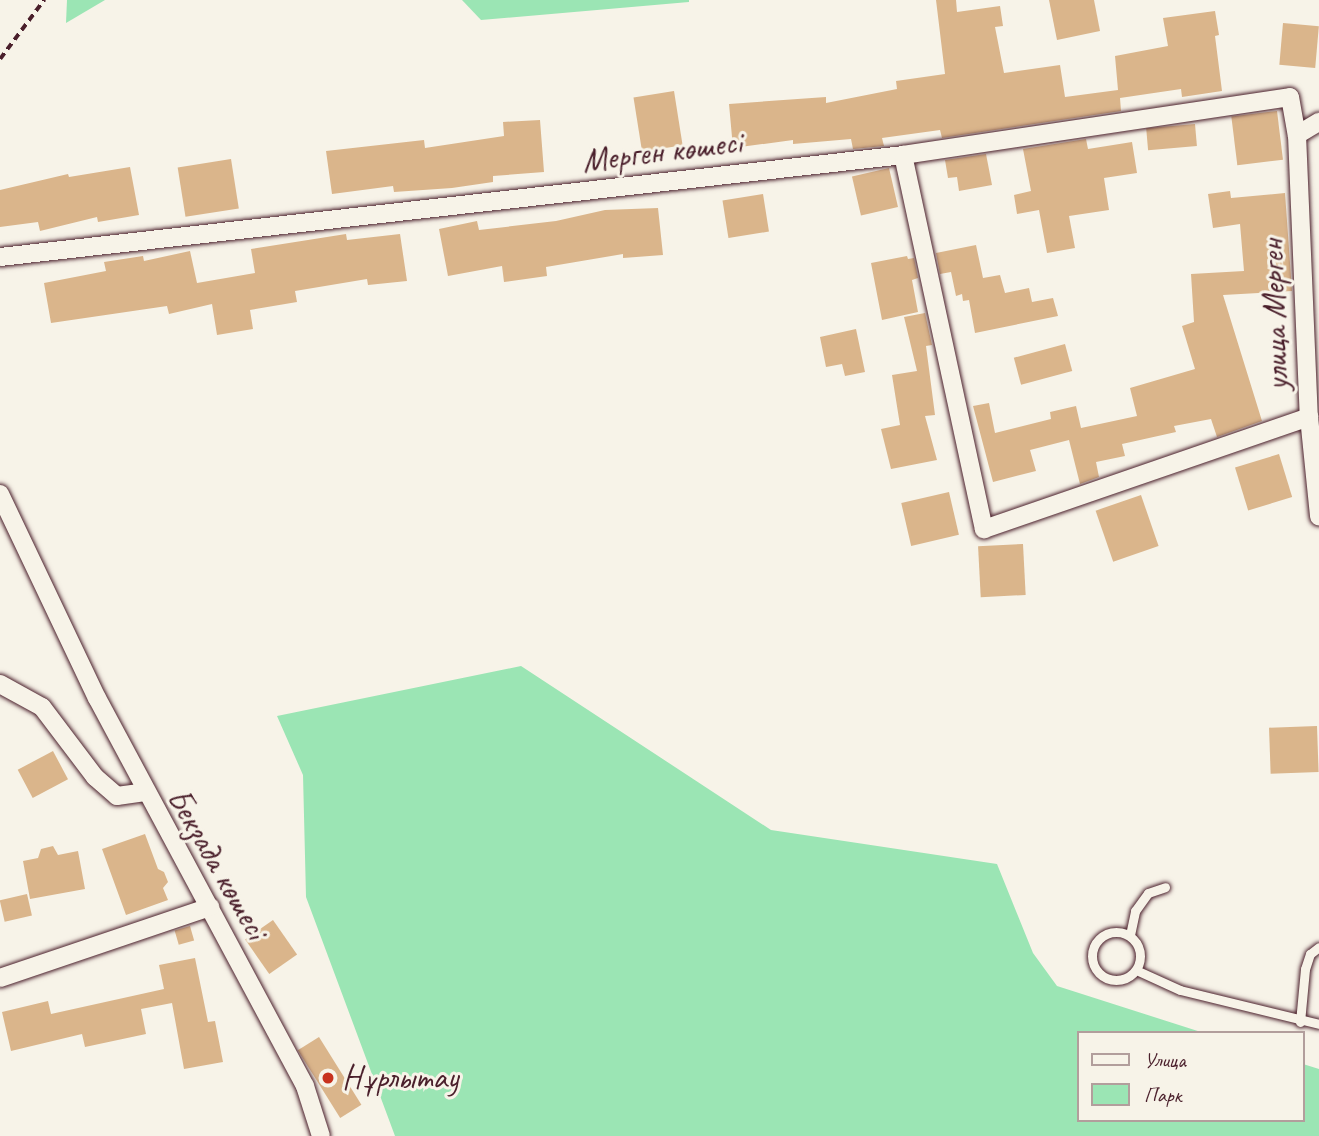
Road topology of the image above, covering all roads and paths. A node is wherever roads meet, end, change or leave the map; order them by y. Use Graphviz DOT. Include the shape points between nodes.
graph roads {
  1 [pos="44,0"];
  2 [pos="0,59"];
  3 [pos="1319,122"];
  4 [pos="1297,135"];
  5 [pos="903,155"];
  6 [pos="0,257"];
  7 [pos="1309,417"];
  8 [pos="0,494"];
  9 [pos="1319,516"];
  10 [pos="0,684"];
  11 [pos="147,792"];
  12 [pos="1165,887"];
  13 [pos="210,907"];
  14 [pos="1130,935"];
  15 [pos="1319,947"];
  16 [pos="1136,970"];
  17 [pos="0,978"];
  18 [pos="1300,1021"];
  19 [pos="1319,1024"];
  20 [pos="321,1136"];
  1 -- 2 [label="path"];
  3 -- 4 [label="street"];
  4 -- 5 [label="street, Мерген көшесі" via="1290,97"];
  4 -- 7 [label="street, улица Мерген"];
  5 -- 6 [label="street, Мерген көшесі"];
  5 -- 7 [label="street" via="984,529"];
  7 -- 9 [label="street, улица Мерген"];
  8 -- 11 [label="street"];
  10 -- 11 [label="street, Бекзада көшесі" via="43,707 95,777 117,796"];
  11 -- 13 [label="street, Бекзада көшесі"];
  12 -- 14 [label="lane" via="1148,893 1135,911"];
  13 -- 17 [label="street"];
  13 -- 20 [label="street, Бекзада көшесі" via="305,1086"];
  14 -- 16 [label="lane" via="1138,945"];
  14 -- 16 [label="lane" via="1105,933 1091,954 1093,966 1114,980"];
  15 -- 18 [label="lane" via="1310,954 1305,970"];
  16 -- 18 [label="lane" via="1180,990"];
  18 -- 19 [label="lane"];
}
